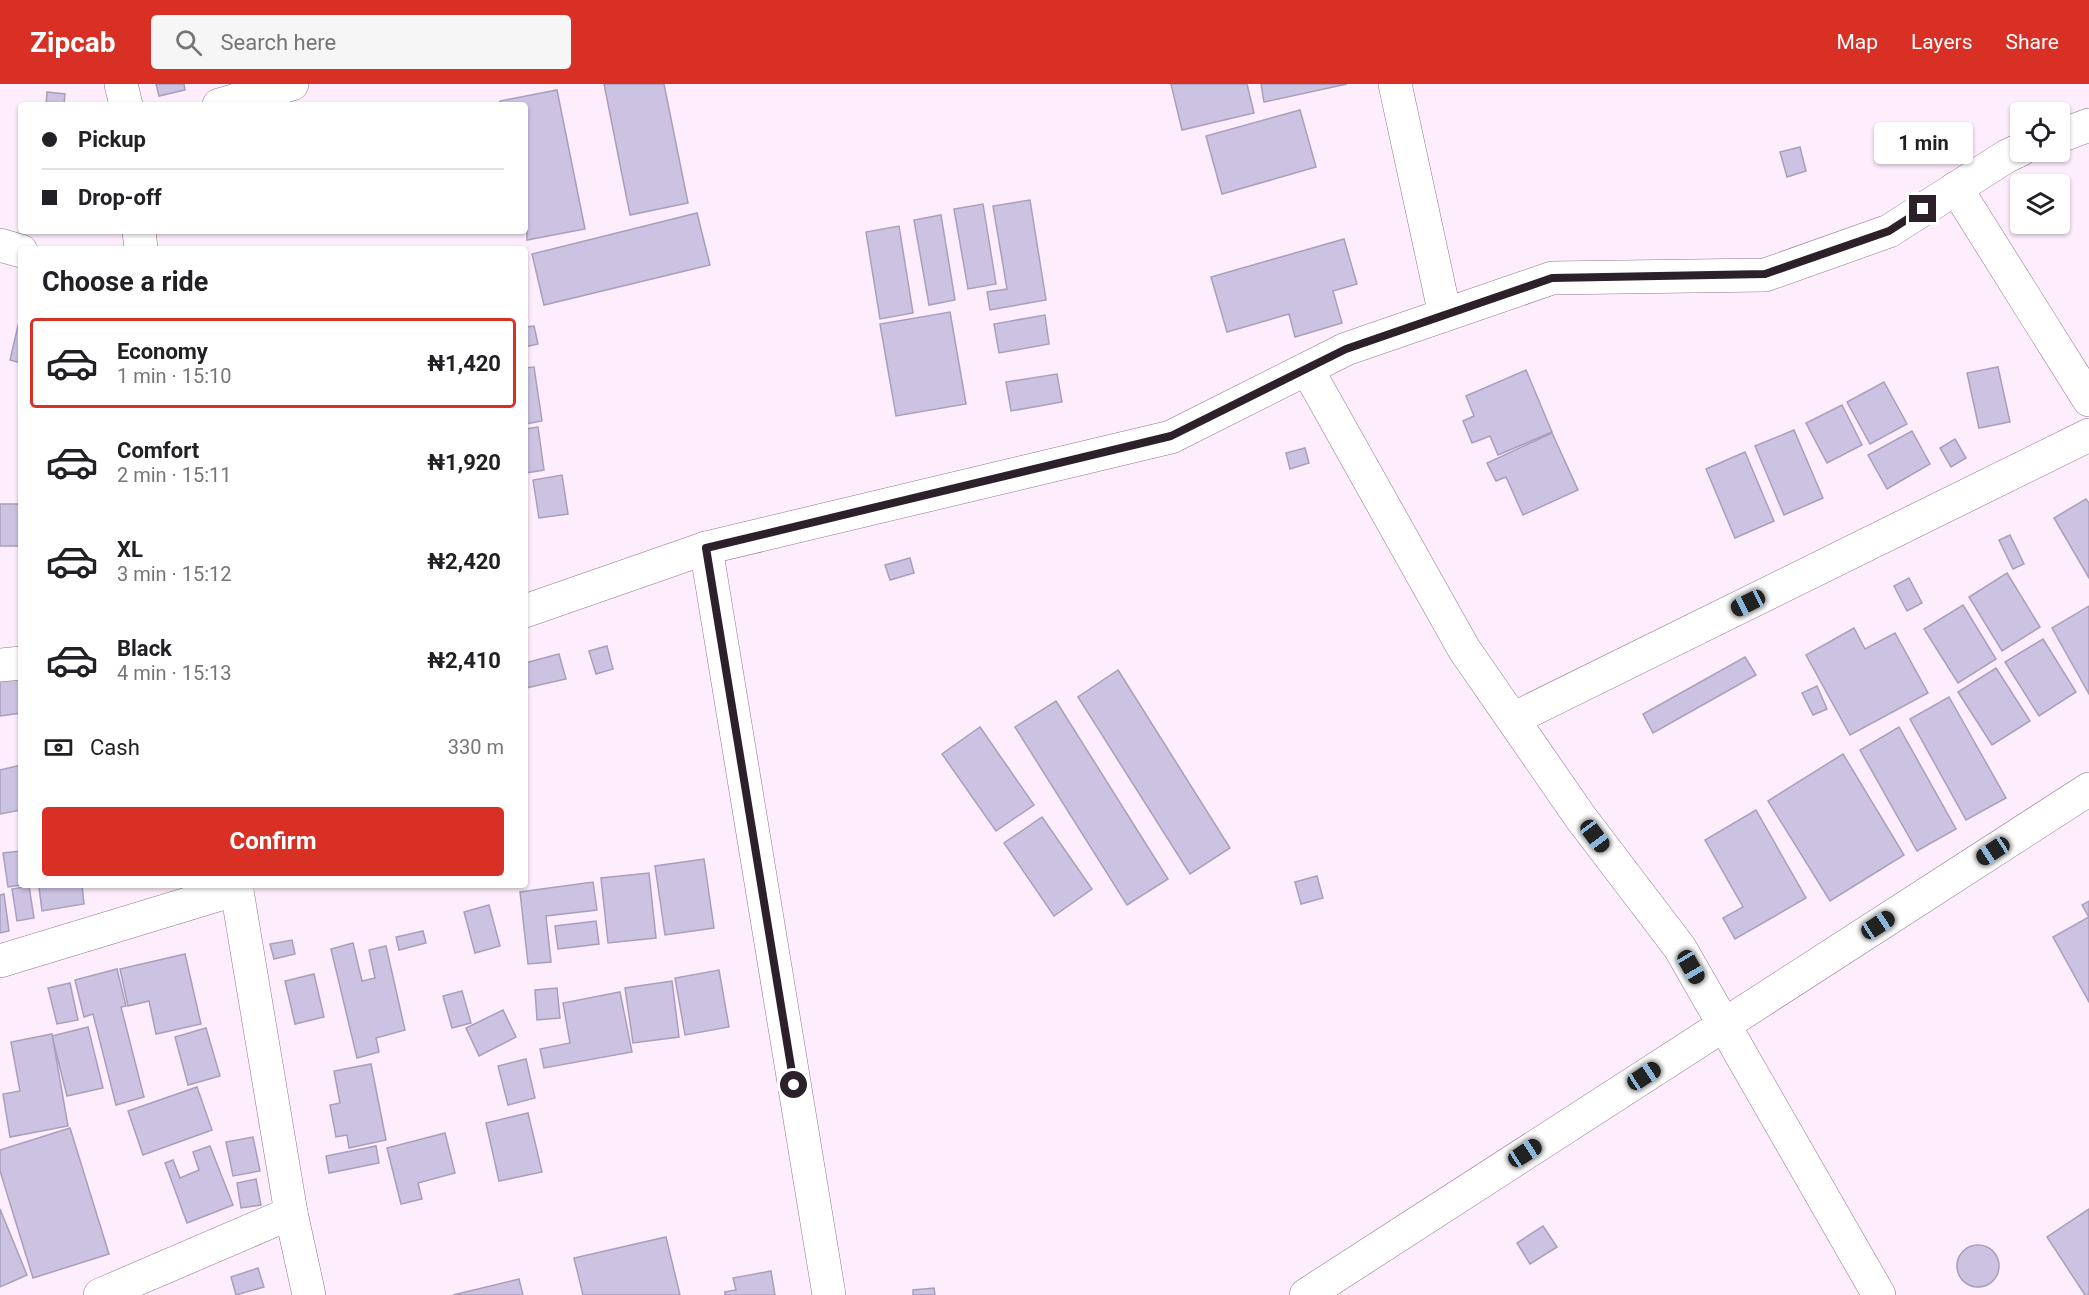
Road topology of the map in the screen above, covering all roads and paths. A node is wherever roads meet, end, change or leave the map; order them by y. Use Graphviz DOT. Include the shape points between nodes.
graph roads {
  1 [pos="121,84"];
  2 [pos="292,84"];
  3 [pos="1395,84"];
  4 [pos="125,102"];
  5 [pos="229,102"];
  6 [pos="2089,125"];
  7 [pos="2070,132"];
  8 [pos="2010,155"];
  9 [pos="1956,188"];
  10 [pos="0,245"];
  11 [pos="18,250"];
  12 [pos="1445,315"];
  13 [pos="1307,369"];
  14 [pos="2089,400"];
  15 [pos="2089,435"];
  16 [pos="706,548"];
  17 [pos="528,610"];
  18 [pos="18,663"];
  19 [pos="0,665"];
  20 [pos="1513,719"];
  21 [pos="2089,789"];
  22 [pos="234,888"];
  23 [pos="237,888"];
  24 [pos="0,961"];
  25 [pos="1724,1024"];
  26 [pos="291,1213"];
  27 [pos="100,1295"];
  28 [pos="309,1295"];
  29 [pos="829,1295"];
  30 [pos="1306,1295"];
  31 [pos="1879,1295"];
  1 -- 4 [label="street"];
  2 -- 5 [label="street"];
  3 -- 12 [label="street"];
  6 -- 7 [label="street"];
  8 -- 9 [label="street"];
  9 -- 12 [label="street" via="1889,231 1765,274 1552,278"];
  9 -- 14 [label="street"];
  10 -- 11 [label="street"];
  12 -- 13 [label="street" via="1346,349"];
  13 -- 16 [label="street" via="1171,436"];
  13 -- 20 [label="street" via="1464,649"];
  15 -- 20 [label="street"];
  16 -- 17 [label="street"];
  16 -- 29 [label="street"];
  18 -- 19 [label="street"];
  20 -- 25 [label="street" via="1581,818 1680,948"];
  21 -- 25 [label="street"];
  22 -- 24 [label="street"];
  23 -- 26 [label="street"];
  25 -- 30 [label="street"];
  25 -- 31 [label="street"];
  26 -- 27 [label="street"];
  26 -- 28 [label="street"];
}
